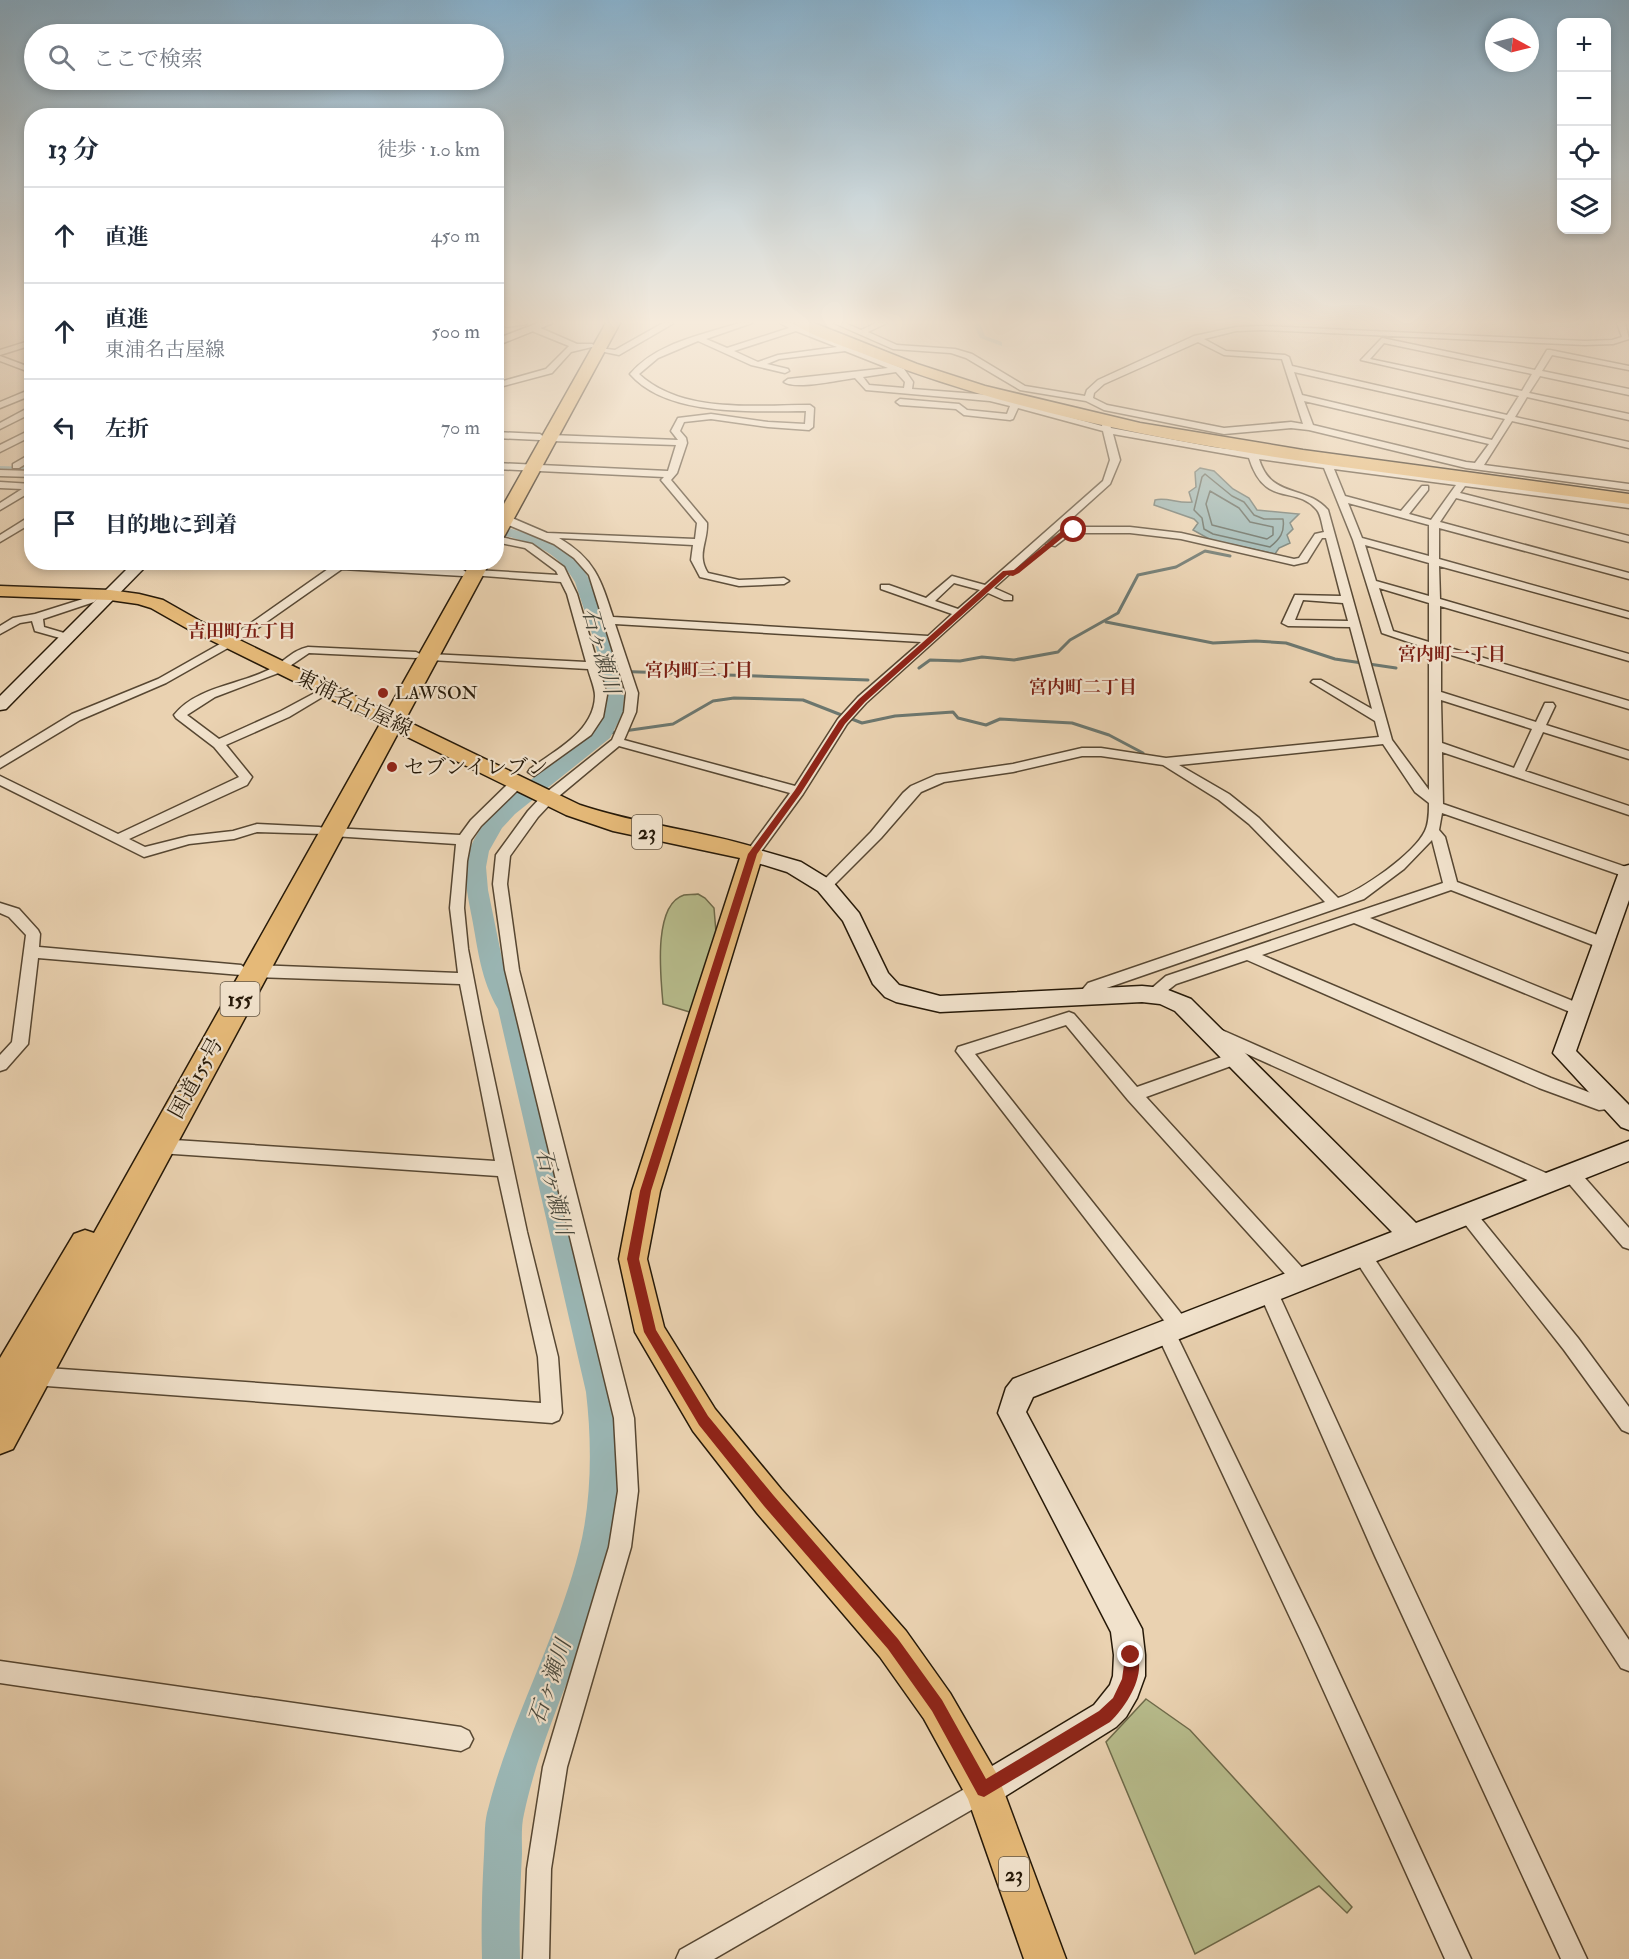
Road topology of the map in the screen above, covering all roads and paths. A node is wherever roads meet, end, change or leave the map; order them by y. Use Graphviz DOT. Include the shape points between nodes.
graph roads {
  1 [pos="23,414"];
  2 [pos="557,414"];
  3 [pos="810,414"];
  4 [pos="985,414"];
  5 [pos="1011,414"];
  6 [pos="1054,414"];
  7 [pos="1079,414"];
  8 [pos="1098,414"];
  9 [pos="1130,414"];
  10 [pos="1305,414"];
  11 [pos="1375,414"];
  12 [pos="1500,414"];
  13 [pos="1513,414"];
  14 [pos="1511,418"];
  15 [pos="0,426"];
  16 [pos="1107,427"];
  17 [pos="1309,427"];
  18 [pos="504,435"];
  19 [pos="24,436"];
  20 [pos="546,437"];
  21 [pos="1495,442"];
  22 [pos="682,443"];
  23 [pos="1629,445"];
  24 [pos="0,449"];
  25 [pos="1253,455"];
  26 [pos="24,461"];
  27 [pos="0,465"];
  28 [pos="1328,465"];
  29 [pos="16,466"];
  30 [pos="24,466"];
  31 [pos="504,466"];
  32 [pos="1477,467"];
  33 [pos="529,468"];
  34 [pos="0,472"];
  35 [pos="1376,472"];
  36 [pos="24,474"];
  37 [pos="670,474"];
  38 [pos="1462,484"];
  39 [pos="0,485"];
  40 [pos="24,486"];
  41 [pos="1629,487"];
  42 [pos="24,492"];
  43 [pos="1443,492"];
  44 [pos="1629,493"];
  45 [pos="1340,498"];
  46 [pos="1629,499"];
  47 [pos="1629,505"];
  48 [pos="0,507"];
  49 [pos="1403,515"];
  50 [pos="504,516"];
  51 [pos="24,523"];
  52 [pos="504,524"];
  53 [pos="1434,524"];
  54 [pos="504,529"];
  55 [pos="545,534"];
  56 [pos="1331,534"];
  57 [pos="0,538"];
  58 [pos="1629,539"];
  59 [pos="1358,540"];
  60 [pos="697,542"];
  61 [pos="1432,562"];
  62 [pos="134,570"];
  63 [pos="334,570"];
  64 [pos="471,570"];
  65 [pos="489,570"];
  66 [pos="1005,573"];
  67 [pos="1629,576"];
  68 [pos="566,579"];
  69 [pos="784,581"];
  70 [pos="1372,584"];
  71 [pos="885,587"];
  72 [pos="986,589"];
  73 [pos="0,591"];
  74 [pos="104,595"];
  75 [pos="1008,598"];
  76 [pos="1347,600"];
  77 [pos="1433,600"];
  78 [pos="929,601"];
  79 [pos="958,613"];
  80 [pos="1629,615"];
  81 [pos="37,617"];
  82 [pos="17,620"];
  83 [pos="609,620"];
  84 [pos="0,621"];
  85 [pos="1354,624"];
  86 [pos="0,631"];
  87 [pos="67,637"];
  88 [pos="930,639"];
  89 [pos="231,642"];
  90 [pos="1434,646"];
  91 [pos="423,656"];
  92 [pos="1629,658"];
  93 [pos="280,666"];
  94 [pos="593,666"];
  95 [pos="1317,682"];
  96 [pos="328,690"];
  97 [pos="1434,694"];
  98 [pos="0,705"];
  99 [pos="1629,705"];
  100 [pos="1549,706"];
  101 [pos="387,719"];
  102 [pos="1381,720"];
  103 [pos="1539,727"];
  104 [pos="1386,740"];
  105 [pos="617,742"];
  106 [pos="218,744"];
  107 [pos="1435,745"];
  108 [pos="1629,755"];
  109 [pos="1167,762"];
  110 [pos="0,764"];
  111 [pos="1518,773"];
  112 [pos="0,780"];
  113 [pos="523,780"];
  114 [pos="798,791"];
  115 [pos="546,797"];
  116 [pos="1435,803"];
  117 [pos="1629,811"];
  118 [pos="326,831"];
  119 [pos="1432,831"];
  120 [pos="118,839"];
  121 [pos="465,840"];
  122 [pos="752,854"];
  123 [pos="1629,873"];
  124 [pos="1451,885"];
  125 [pos="825,886"];
  126 [pos="1336,905"];
  127 [pos="0,908"];
  128 [pos="1356,918"];
  129 [pos="1603,942"];
  130 [pos="30,952"];
  131 [pos="1248,954"];
  132 [pos="248,970"];
  133 [pos="466,979"];
  134 [pos="1153,994"];
  135 [pos="1085,996"];
  136 [pos="1580,1010"];
  137 [pos="1209,1030"];
  138 [pos="1236,1058"];
  139 [pos="0,1065"];
  140 [pos="1134,1095"];
  141 [pos="1611,1103"];
  142 [pos="1629,1120"];
  143 [pos="159,1146"];
  144 [pos="1629,1151"];
  145 [pos="506,1169"];
  146 [pos="1560,1178"];
  147 [pos="1467,1214"];
  148 [pos="1412,1236"];
  149 [pos="1629,1241"];
  150 [pos="1362,1255"];
  151 [pos="1301,1279"];
  152 [pos="1268,1292"];
  153 [pos="1173,1329"];
  154 [pos="33,1376"];
  155 [pos="0,1391"];
  156 [pos="1629,1424"];
  157 [pos="0,1436"];
  158 [pos="1629,1660"];
  159 [pos="0,1672"];
  160 [pos="461,1739"];
  161 [pos="984,1790"];
  162 [pos="536,1959"];
  163 [pos="689,1959"];
  164 [pos="1045,1959"];
  165 [pos="1458,1959"];
  166 [pos="1574,1959"];
  1 -- 15 [label="street"];
  2 -- 20 [label="highway"];
  3 -- 22 [label="street" via="810,427 685,418 675,431"];
  4 -- 5 [label="street"];
  6 -- 16 [label="street"];
  7 -- 46 [label="highway" via="1282,452"];
  8 -- 44 [label="highway" via="1272,446"];
  9 -- 17 [label="street" via="1219,432"];
  10 -- 17 [label="street"];
  11 -- 21 [label="street"];
  12 -- 14 [label="street"];
  13 -- 14 [label="street"];
  14 -- 21 [label="street"];
  14 -- 23 [label="street"];
  16 -- 25 [label="street"];
  16 -- 66 [label="street" via="1115,460 1107,482"];
  17 -- 32 [label="street"];
  18 -- 20 [label="street"];
  19 -- 24 [label="street"];
  20 -- 22 [label="street"];
  20 -- 33 [label="highway"];
  21 -- 32 [label="street"];
  22 -- 37 [label="street"];
  25 -- 28 [label="street"];
  25 -- 56 [label="street" via="1257,472 1269,484 1322,508"];
  26 -- 29 [label="street"];
  27 -- 29 [label="street"];
  28 -- 35 [label="street"];
  28 -- 45 [label="street"];
  29 -- 30 [label="street"];
  31 -- 33 [label="street"];
  32 -- 41 [label="street"];
  33 -- 37 [label="street"];
  33 -- 50 [label="highway"];
  34 -- 36 [label="street"];
  35 -- 38 [label="street"];
  35 -- 43 [label="street"];
  37 -- 60 [label="street" via="666,482 702,523 702,537"];
  38 -- 43 [label="street"];
  38 -- 47 [label="street"];
  39 -- 40 [label="street"];
  42 -- 48 [label="street"];
  43 -- 49 [label="street"];
  43 -- 53 [label="street" via="1442,509"];
  43 -- 58 [label="street"];
  45 -- 49 [label="street"];
  45 -- 59 [label="street"];
  49 -- 53 [label="street"];
  51 -- 57 [label="street"];
  52 -- 55 [label="street" via="512,521"];
  53 -- 61 [label="street"];
  53 -- 67 [label="street"];
  54 -- 68 [label="street" via="557,565"];
  55 -- 60 [label="street"];
  55 -- 83 [label="street" via="567,546 588,566"];
  56 -- 66 [label="street" via="1319,536 1303,560 1294,562 1181,536 1130,530 1070,530 1017,572"];
  56 -- 76 [label="street"];
  59 -- 61 [label="street"];
  59 -- 70 [label="street"];
  60 -- 69 [label="street" via="699,566 710,577 739,583"];
  61 -- 77 [label="street"];
  61 -- 80 [label="street"];
  62 -- 74 [label="street"];
  63 -- 89 [label="street"];
  64 -- 91 [label="highway, 国道155号 / 155"];
  65 -- 68 [label="street"];
  66 -- 72 [label="street"];
  68 -- 94 [label="street"];
  70 -- 77 [label="street"];
  70 -- 90 [label="street" via="1388,633"];
  71 -- 78 [label="street"];
  72 -- 75 [label="street"];
  72 -- 78 [label="street" via="952,579"];
  72 -- 79 [label="street"];
  73 -- 74 [label="main road, 東浦名古屋線 / 23"];
  74 -- 81 [label="street"];
  74 -- 87 [label="street"];
  74 -- 89 [label="main road, 東浦名古屋線 / 23" via="157,604"];
  76 -- 85 [label="street"];
  76 -- 85 [label="street" via="1299,597 1288,622"];
  77 -- 90 [label="street"];
  77 -- 92 [label="street"];
  78 -- 79 [label="street"];
  79 -- 88 [label="street"];
  81 -- 82 [label="street"];
  81 -- 87 [label="street" via="39,629"];
  82 -- 84 [label="street"];
  82 -- 86 [label="street"];
  83 -- 88 [label="street"];
  83 -- 105 [label="street" via="632,693 630,712"];
  85 -- 102 [label="street"];
  87 -- 98 [label="street"];
  88 -- 114 [label="street" via="842,722"];
  89 -- 93 [label="main road, 東浦名古屋線 / 23"];
  89 -- 110 [label="street" via="162,681 76,717"];
  90 -- 97 [label="street"];
  90 -- 99 [label="street"];
  91 -- 93 [label="street" via="308,650"];
  91 -- 94 [label="street"];
  91 -- 101 [label="highway, 国道155号 / 155"];
  93 -- 96 [label="main road, 東浦名古屋線 / 23"];
  93 -- 106 [label="street" via="197,702 181,713"];
  94 -- 113 [label="street" via="600,695 597,717 580,739"];
  95 -- 102 [label="street"];
  96 -- 101 [label="main road, 東浦名古屋線 / 23"];
  96 -- 106 [label="street"];
  97 -- 103 [label="street"];
  97 -- 107 [label="street"];
  100 -- 103 [label="street"];
  101 -- 113 [label="main road, 東浦名古屋線 / 23"];
  101 -- 118 [label="highway, 国道155号 / 155"];
  102 -- 104 [label="street"];
  103 -- 108 [label="street"];
  103 -- 111 [label="street"];
  104 -- 109 [label="street"];
  104 -- 116 [label="street" via="1420,789"];
  105 -- 114 [label="street"];
  105 -- 115 [label="street"];
  106 -- 120 [label="street" via="246,777 242,782"];
  107 -- 111 [label="street"];
  107 -- 116 [label="street"];
  109 -- 125 [label="street" via="1089,751 928,783 908,796"];
  109 -- 126 [label="street" via="1224,797 1254,821"];
  111 -- 117 [label="street"];
  112 -- 120 [label="street"];
  113 -- 115 [label="main road, 東浦名古屋線 / 23"];
  113 -- 121 [label="street" via="476,823"];
  114 -- 122 [label="street"];
  115 -- 122 [label="main road, 東浦名古屋線 / 23" via="613,824"];
  115 -- 162 [label="street" via="503,855 500,884 512,970 624,1418 628,1491 620,1548 555,1767 539,1869"];
  116 -- 119 [label="street"];
  116 -- 123 [label="street"];
  118 -- 120 [label="street" via="257,828 144,852"];
  118 -- 121 [label="street"];
  118 -- 132 [label="highway, 国道155号 / 155"];
  119 -- 124 [label="street" via="1438,837"];
  119 -- 126 [label="street" via="1371,890"];
  121 -- 133 [label="street" via="457,908"];
  122 -- 125 [label="street" via="784,862"];
  122 -- 161 [label="main road, 23" via="646,1191 633,1259 639,1288 650,1332 704,1420 893,1644 937,1706"];
  123 -- 129 [label="street"];
  124 -- 128 [label="street"];
  124 -- 129 [label="street"];
  125 -- 135 [label="street" via="852,918 880,978 892,991 940,1004"];
  126 -- 135 [label="street" via="1093,987"];
  127 -- 130 [label="street" via="14,913 33,934"];
  128 -- 131 [label="street"];
  128 -- 136 [label="street"];
  129 -- 136 [label="street"];
  130 -- 132 [label="street"];
  130 -- 139 [label="street" via="20,1044"];
  131 -- 134 [label="street" via="1171,980"];
  131 -- 141 [label="street" via="1545,1083"];
  132 -- 133 [label="street"];
  132 -- 143 [label="highway, 国道155号 / 155"];
  132 -- 155 [label="highway, 国道155号 / 155"];
  133 -- 145 [label="street"];
  134 -- 135 [label="street"];
  134 -- 137 [label="street" via="1183,1005"];
  136 -- 141 [label="street" via="1564,1053"];
  137 -- 138 [label="street"];
  137 -- 146 [label="street"];
  138 -- 140 [label="street"];
  138 -- 148 [label="street"];
  140 -- 151 [label="street"];
  140 -- 153 [label="street" via="1069,1018 964,1051"];
  141 -- 142 [label="street"];
  143 -- 145 [label="street"];
  143 -- 154 [label="highway, 国道155号 / 155"];
  144 -- 146 [label="street"];
  145 -- 154 [label="street" via="548,1357 552,1413"];
  146 -- 147 [label="street"];
  146 -- 149 [label="street"];
  147 -- 148 [label="street"];
  147 -- 156 [label="street"];
  148 -- 150 [label="street"];
  150 -- 151 [label="street"];
  150 -- 158 [label="street"];
  151 -- 152 [label="street"];
  152 -- 153 [label="street"];
  152 -- 166 [label="street"];
  153 -- 161 [label="street" via="1023,1388 1016,1397 1012,1413 1126,1629 1131,1655 1129,1680 1118,1703 1105,1716"];
  153 -- 165 [label="street"];
  154 -- 157 [label="highway, 国道155号 / 155"];
  159 -- 160 [label="street"];
  161 -- 163 [label="street"];
  161 -- 164 [label="main road, 23"];
}
